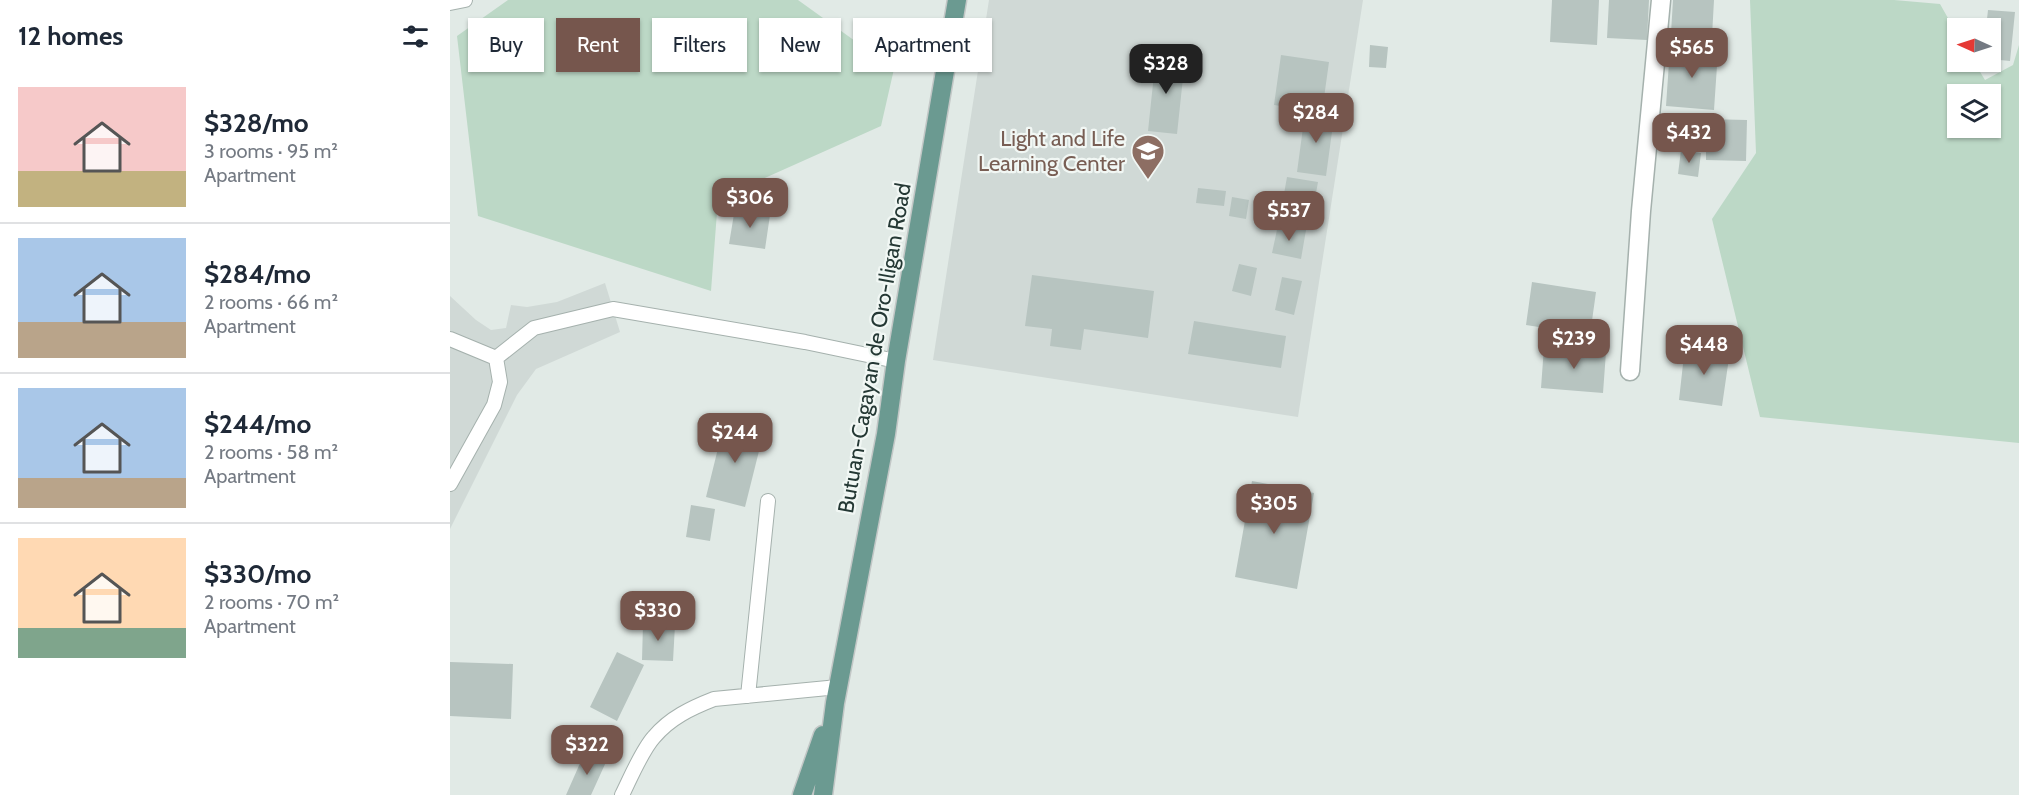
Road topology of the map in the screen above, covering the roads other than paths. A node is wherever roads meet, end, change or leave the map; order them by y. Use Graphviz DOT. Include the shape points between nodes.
graph roads {
  1 [pos="465,0"];
  2 [pos="957,0"];
  3 [pos="1661,0"];
  4 [pos="450,3"];
  5 [pos="450,339"];
  6 [pos="496,358"];
  7 [pos="896,361"];
  8 [pos="1630,371"];
  9 [pos="450,484"];
  10 [pos="768,501"];
  11 [pos="836,695"];
  12 [pos="748,696"];
  13 [pos="621,795"];
  14 [pos="802,795"];
  15 [pos="823,795"];
  1 -- 4 [label="lane"];
  2 -- 7 [label="main road, Butuan-Cagayan de Oro-Iligan Road"];
  3 -- 8 [label="street"];
  5 -- 6 [label="lane"];
  6 -- 7 [label="lane" via="534,328 613,309"];
  6 -- 9 [label="lane" via="500,382 495,405"];
  7 -- 11 [label="main road, Butuan-Cagayan de Oro-Iligan Road" via="886,434"];
  10 -- 12 [label="lane"];
  11 -- 12 [label="lane"];
  11 -- 14 [label="main road, Butuan-Cagayan de Oro-Iligan Road"];
  11 -- 15 [label="main road, Butuan-Cagayan de Oro-Iligan Road"];
  12 -- 13 [label="lane" via="714,699 676,717 653,738"];
}
